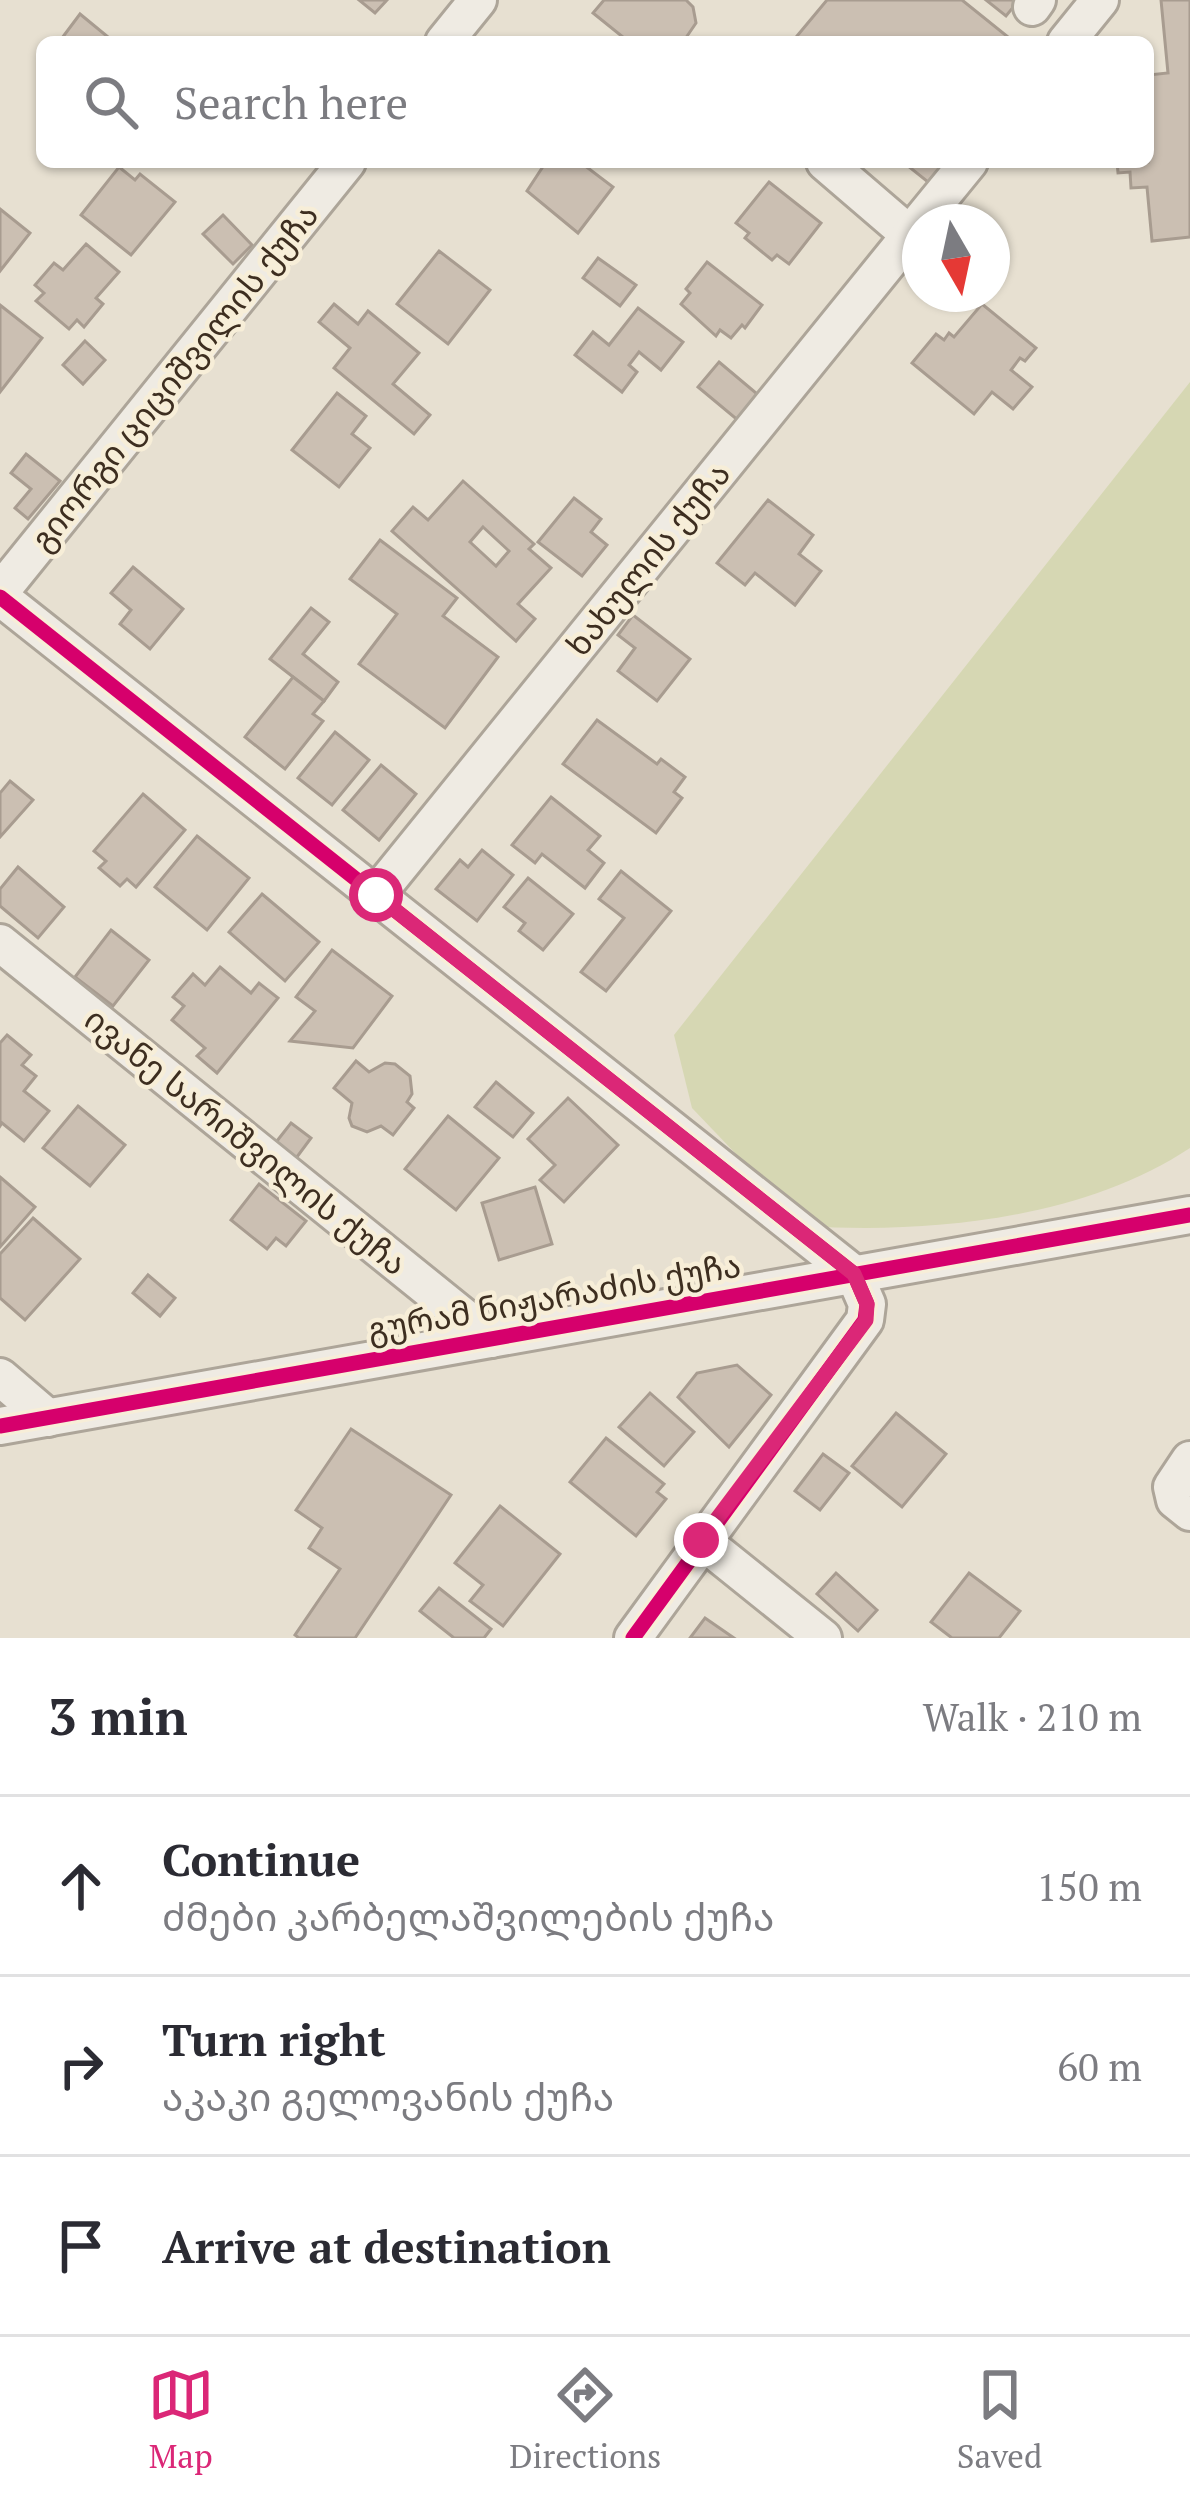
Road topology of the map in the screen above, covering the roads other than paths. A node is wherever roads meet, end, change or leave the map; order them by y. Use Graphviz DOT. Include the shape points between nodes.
graph roads {
  1 [pos="478,0"];
  2 [pos="1100,0"];
  3 [pos="449,36"];
  4 [pos="1071,36"];
  5 [pos="342,168"];
  6 [pos="834,168"];
  7 [pos="964,168"];
  8 [pos="935,204"];
  9 [pos="902,216"];
  10 [pos="902,245"];
  11 [pos="0,595"];
  12 [pos="376,895"];
  13 [pos="0,943"];
  14 [pos="1190,1216"];
  15 [pos="854,1274"];
  16 [pos="491,1340"];
  17 [pos="0,1377"];
  18 [pos="47,1418"];
  19 [pos="0,1426"];
  20 [pos="1190,1460"];
  21 [pos="1190,1512"];
  22 [pos="701,1540"];
  23 [pos="633,1638"];
  24 [pos="823,1638"];
  1 -- 3 [label="street"];
  2 -- 4 [label="street"];
  5 -- 11 [label="street, გიორგი ციციშვილის ქუჩა"];
  6 -- 9 [label="street"];
  7 -- 8 [label="street, ხახულის ქუჩა"];
  10 -- 12 [label="street, ხახულის ქუჩა"];
  11 -- 12 [label="street"];
  12 -- 15 [label="street"];
  13 -- 16 [label="street, ივანე სარიშვილის ქუჩა"];
  14 -- 15 [label="street, გურამ ნიჟარაძის ქუჩა"];
  15 -- 16 [label="street, გურამ ნიჟარაძის ქუჩა"];
  15 -- 22 [label="street" via="866,1320"];
  16 -- 18 [label="street, გურამ ნიჟარაძის ქუჩა"];
  17 -- 18 [label="street"];
  18 -- 19 [label="street, გურამ ნიჟარაძის ქუჩა"];
  20 -- 21 [label="street" via="1172,1487"];
  22 -- 23 [label="street"];
  22 -- 24 [label="street"];
}
